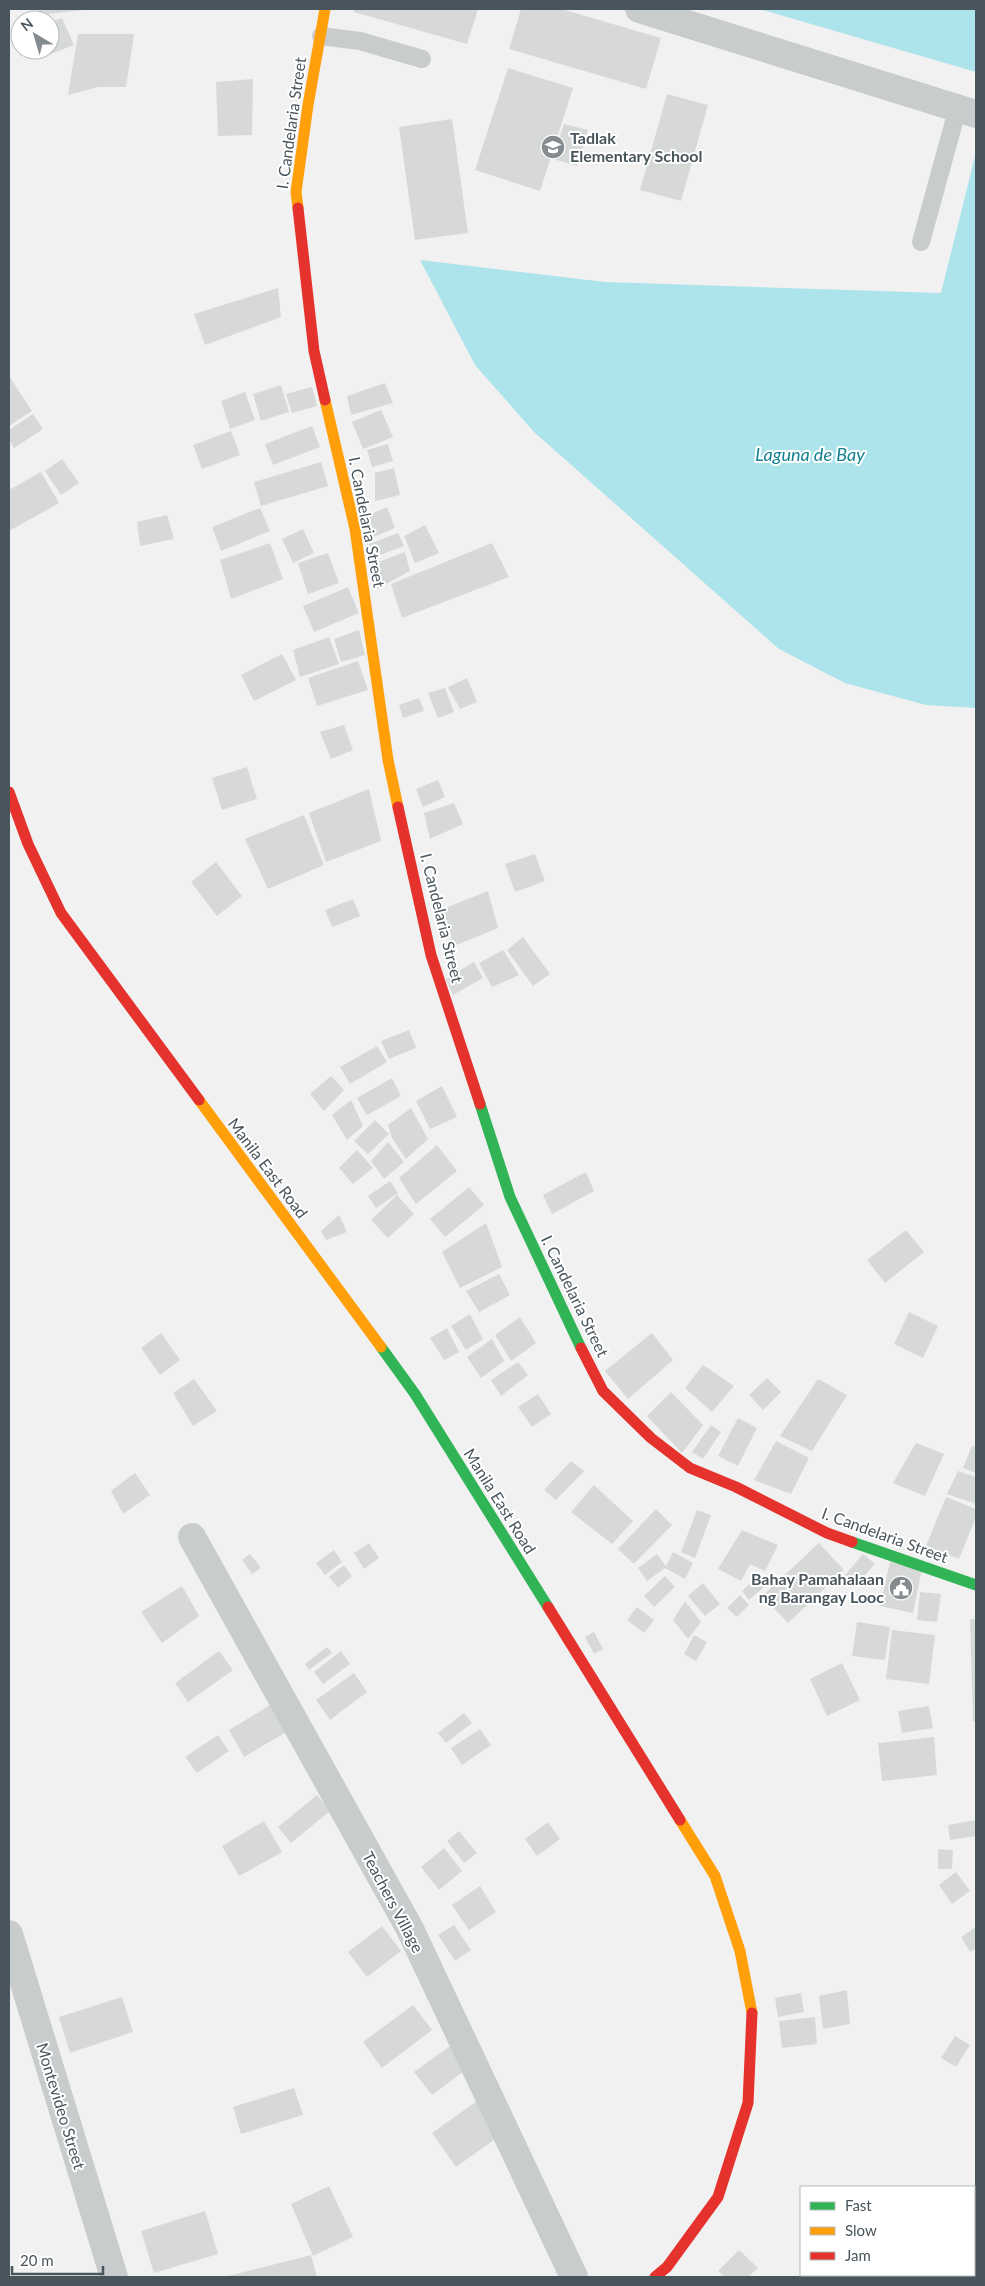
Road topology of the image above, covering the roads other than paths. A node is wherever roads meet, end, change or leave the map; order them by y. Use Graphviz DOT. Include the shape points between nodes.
graph roads {
  1 [pos="325,9"];
  2 [pos="639,9"];
  3 [pos="321,36"];
  4 [pos="422,59"];
  5 [pos="967,111"];
  6 [pos="921,242"];
  7 [pos="9,792"];
  8 [pos="192,1537"];
  9 [pos="976,1585"];
  10 [pos="9,1934"];
  11 [pos="114,2277"];
  12 [pos="574,2277"];
  13 [pos="655,2277"];
  1 -- 3 [label="street, I. Candelaria Street"];
  2 -- 5 [label="street"];
  3 -- 4 [label="lane" via="360,42"];
  3 -- 9 [label="street, I. Candelaria Street" via="296,192 314,351 356,529 388,760 431,954 510,1196 603,1391 651,1438 690,1468 736,1487 827,1533"];
  5 -- 6 [label="lane"];
  7 -- 13 [label="street, Manila East Road" via="28,844 61,913 415,1394 714,1876 740,1951 753,2016 748,2103 718,2197 667,2267"];
  8 -- 12 [label="street, Teachers Village" via="410,1929"];
  10 -- 11 [label="street, Montevideo Street"];
}
